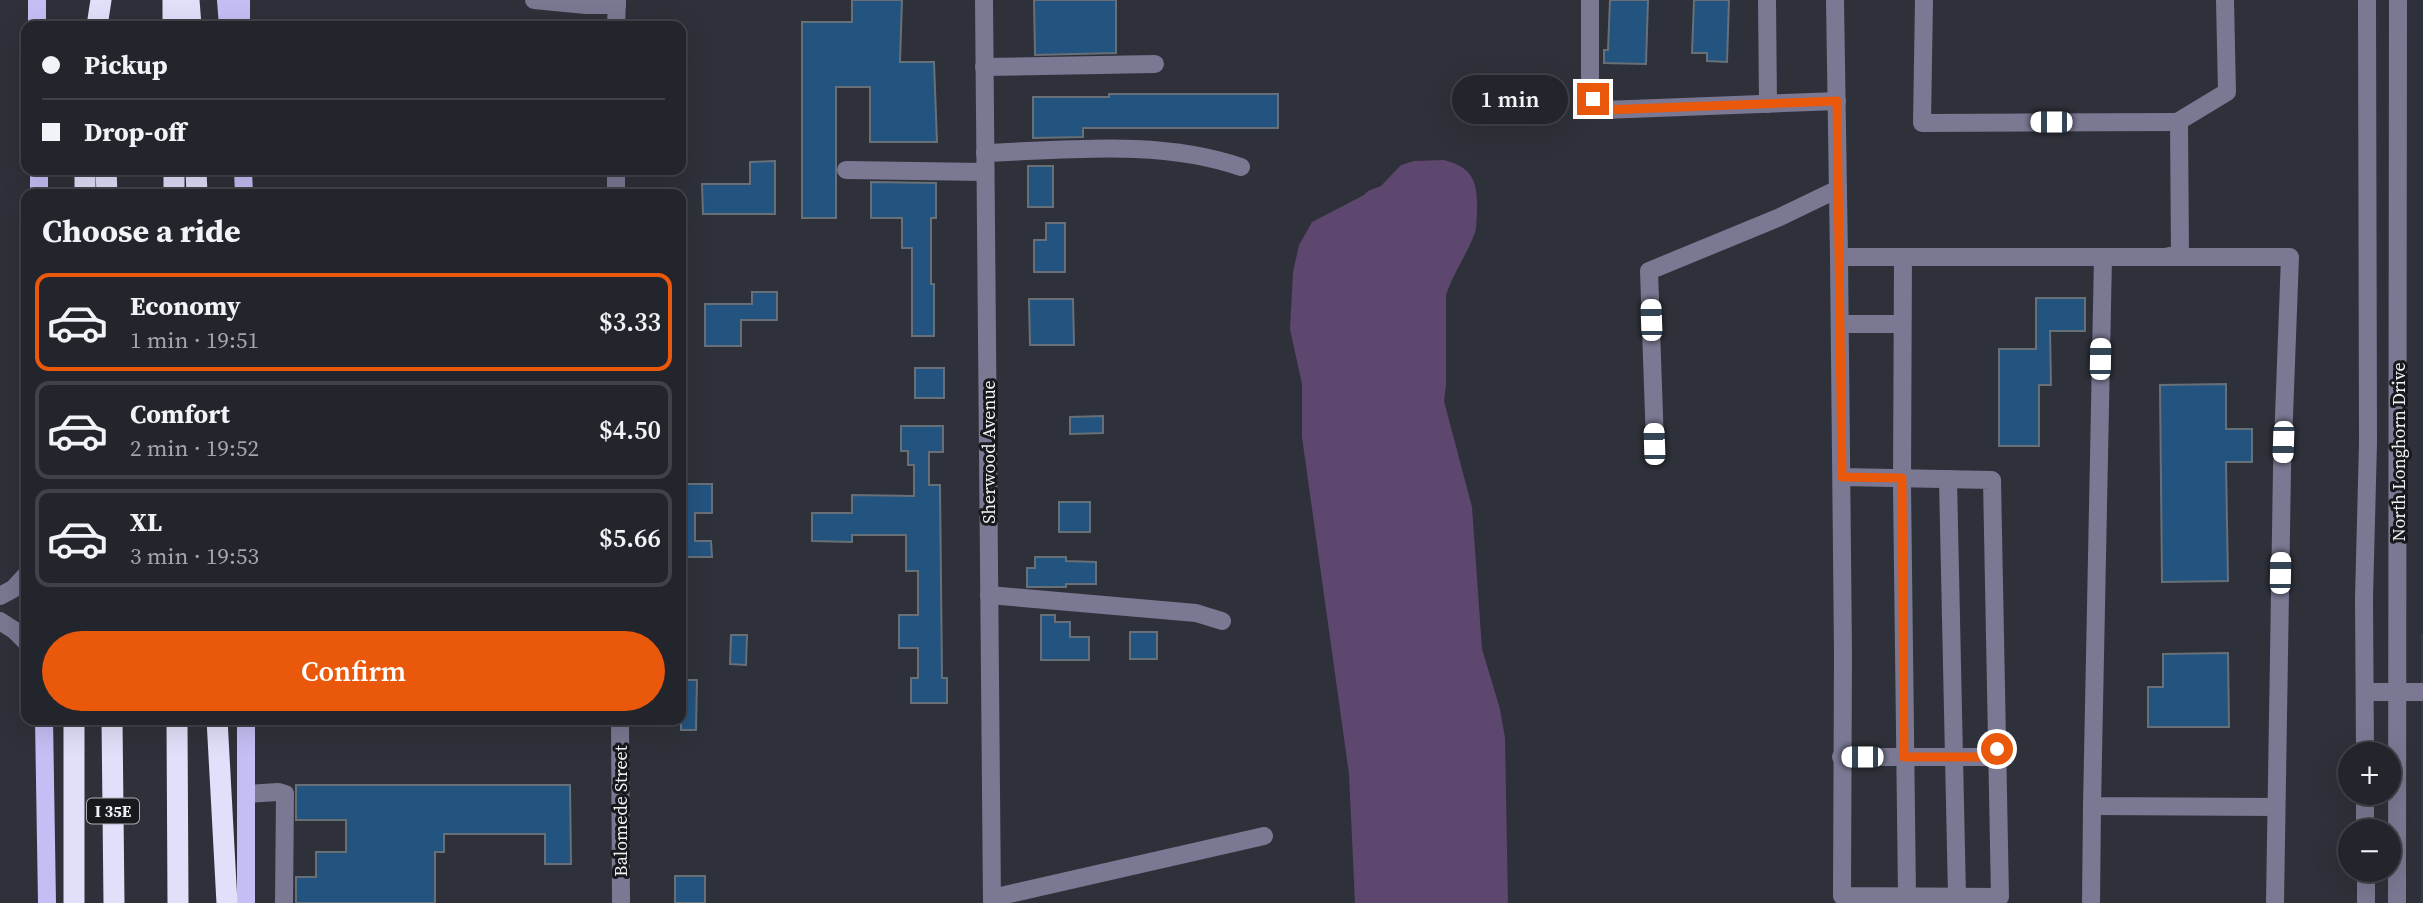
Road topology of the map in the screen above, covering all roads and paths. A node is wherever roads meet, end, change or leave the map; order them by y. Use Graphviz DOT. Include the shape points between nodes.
graph roads {
  1 [pos="37,0"];
  2 [pos="103,0"];
  3 [pos="173,0"];
  4 [pos="189,0"];
  5 [pos="226,0"];
  6 [pos="241,0"];
  7 [pos="534,0"];
  8 [pos="984,0"];
  9 [pos="1590,0"];
  10 [pos="1767,0"];
  11 [pos="1835,0"];
  12 [pos="1924,0"];
  13 [pos="2225,0"];
  14 [pos="2367,0"];
  15 [pos="2398,0"];
  16 [pos="617,2"];
  17 [pos="37,21"];
  18 [pos="98,21"];
  19 [pos="105,21"];
  20 [pos="173,21"];
  21 [pos="191,21"];
  22 [pos="228,21"];
  23 [pos="241,21"];
  24 [pos="616,21"];
  25 [pos="1155,64"];
  26 [pos="985,67"];
  27 [pos="1837,101"];
  28 [pos="1768,104"];
  29 [pos="2179,122"];
  30 [pos="985,153"];
  31 [pos="1241,167"];
  32 [pos="846,170"];
  33 [pos="985,172"];
  34 [pos="1838,189"];
  35 [pos="2367,256"];
  36 [pos="1839,257"];
  37 [pos="1903,257"];
  38 [pos="2103,257"];
  39 [pos="2399,257"];
  40 [pos="1840,324"];
  41 [pos="1902,324"];
  42 [pos="1654,444"];
  43 [pos="1842,477"];
  44 [pos="1902,478"];
  45 [pos="1948,479"];
  46 [pos="21,580"];
  47 [pos="989,595"];
  48 [pos="0,596"];
  49 [pos="0,621"];
  50 [pos="1222,621"];
  51 [pos="21,637"];
  52 [pos="2365,692"];
  53 [pos="2396,692"];
  54 [pos="2423,692"];
  55 [pos="44,725"];
  56 [pos="74,725"];
  57 [pos="112,725"];
  58 [pos="177,725"];
  59 [pos="217,725"];
  60 [pos="246,725"];
  61 [pos="620,725"];
  62 [pos="2365,742"];
  63 [pos="1842,757"];
  64 [pos="1904,757"];
  65 [pos="1954,757"];
  66 [pos="1997,757"];
  67 [pos="246,794"];
  68 [pos="2092,806"];
  69 [pos="2276,807"];
  70 [pos="1264,836"];
  71 [pos="2366,882"];
  72 [pos="1907,896"];
  73 [pos="1957,896"];
  74 [pos="992,900"];
  75 [pos="47,903"];
  76 [pos="74,903"];
  77 [pos="114,903"];
  78 [pos="178,903"];
  79 [pos="228,903"];
  80 [pos="246,903"];
  81 [pos="284,903"];
  82 [pos="621,903"];
  83 [pos="2091,903"];
  84 [pos="2275,903"];
  85 [pos="2366,903"];
  86 [pos="2397,903"];
  1 -- 17 [label="main road"];
  2 -- 18 [label="highway"];
  2 -- 19 [label="highway"];
  3 -- 20 [label="highway"];
  4 -- 21 [label="highway"];
  5 -- 22 [label="main road"];
  6 -- 23 [label="main road"];
  7 -- 16 [label="street" via="586,5"];
  8 -- 26 [label="street, Sherwood Avenue"];
  9 -- 28 [label="street" via="1590,80 1593,99 1604,110"];
  10 -- 28 [label="street"];
  11 -- 27 [label="street"];
  12 -- 29 [label="street" via="1922,123"];
  13 -- 29 [label="street" via="2227,92"];
  14 -- 35 [label="street, North Longhorn Drive"];
  15 -- 39 [label="street, North Longhorn Drive"];
  16 -- 24 [label="street"];
  25 -- 26 [label="street"];
  26 -- 30 [label="street, Sherwood Avenue"];
  27 -- 28 [label="street"];
  27 -- 34 [label="street"];
  29 -- 38 [label="street" via="2180,256"];
  30 -- 31 [label="street" via="1118,148 1214,158"];
  30 -- 33 [label="street, Sherwood Avenue"];
  32 -- 33 [label="street"];
  33 -- 47 [label="street, Sherwood Avenue"];
  34 -- 36 [label="street"];
  34 -- 42 [label="street" via="1649,271"];
  35 -- 39 [label="street"];
  35 -- 52 [label="street, North Longhorn Drive"];
  36 -- 37 [label="street"];
  36 -- 40 [label="street"];
  37 -- 38 [label="street"];
  37 -- 41 [label="street"];
  38 -- 68 [label="street"];
  38 -- 69 [label="street" via="2290,257"];
  39 -- 53 [label="street, North Longhorn Drive"];
  40 -- 41 [label="street"];
  40 -- 43 [label="street"];
  41 -- 44 [label="street"];
  43 -- 44 [label="street"];
  43 -- 63 [label="street"];
  44 -- 45 [label="street"];
  44 -- 64 [label="street"];
  45 -- 65 [label="street"];
  45 -- 66 [label="street" via="1992,480"];
  46 -- 48 [label="street"];
  47 -- 50 [label="street" via="1196,613"];
  47 -- 74 [label="street, Sherwood Avenue"];
  49 -- 51 [label="street"];
  52 -- 53 [label="street"];
  52 -- 62 [label="street, North Longhorn Drive"];
  53 -- 54 [label="street"];
  53 -- 86 [label="street, North Longhorn Drive"];
  55 -- 75 [label="main road"];
  56 -- 76 [label="highway"];
  57 -- 77 [label="highway, I 35E"];
  58 -- 78 [label="highway"];
  59 -- 79 [label="highway"];
  60 -- 67 [label="main road"];
  61 -- 82 [label="street, Balomede Street"];
  63 -- 64 [label="street"];
  63 -- 72 [label="street" via="1842,895"];
  64 -- 65 [label="street"];
  64 -- 72 [label="street"];
  65 -- 66 [label="street"];
  65 -- 73 [label="street"];
  66 -- 73 [label="street" via="2000,897"];
  67 -- 80 [label="main road"];
  67 -- 81 [label="street" via="285,794"];
  68 -- 69 [label="street"];
  68 -- 83 [label="street"];
  69 -- 84 [label="street"];
  70 -- 74 [label="street"];
  71 -- 85 [label="street"];
  72 -- 73 [label="street"];
}
